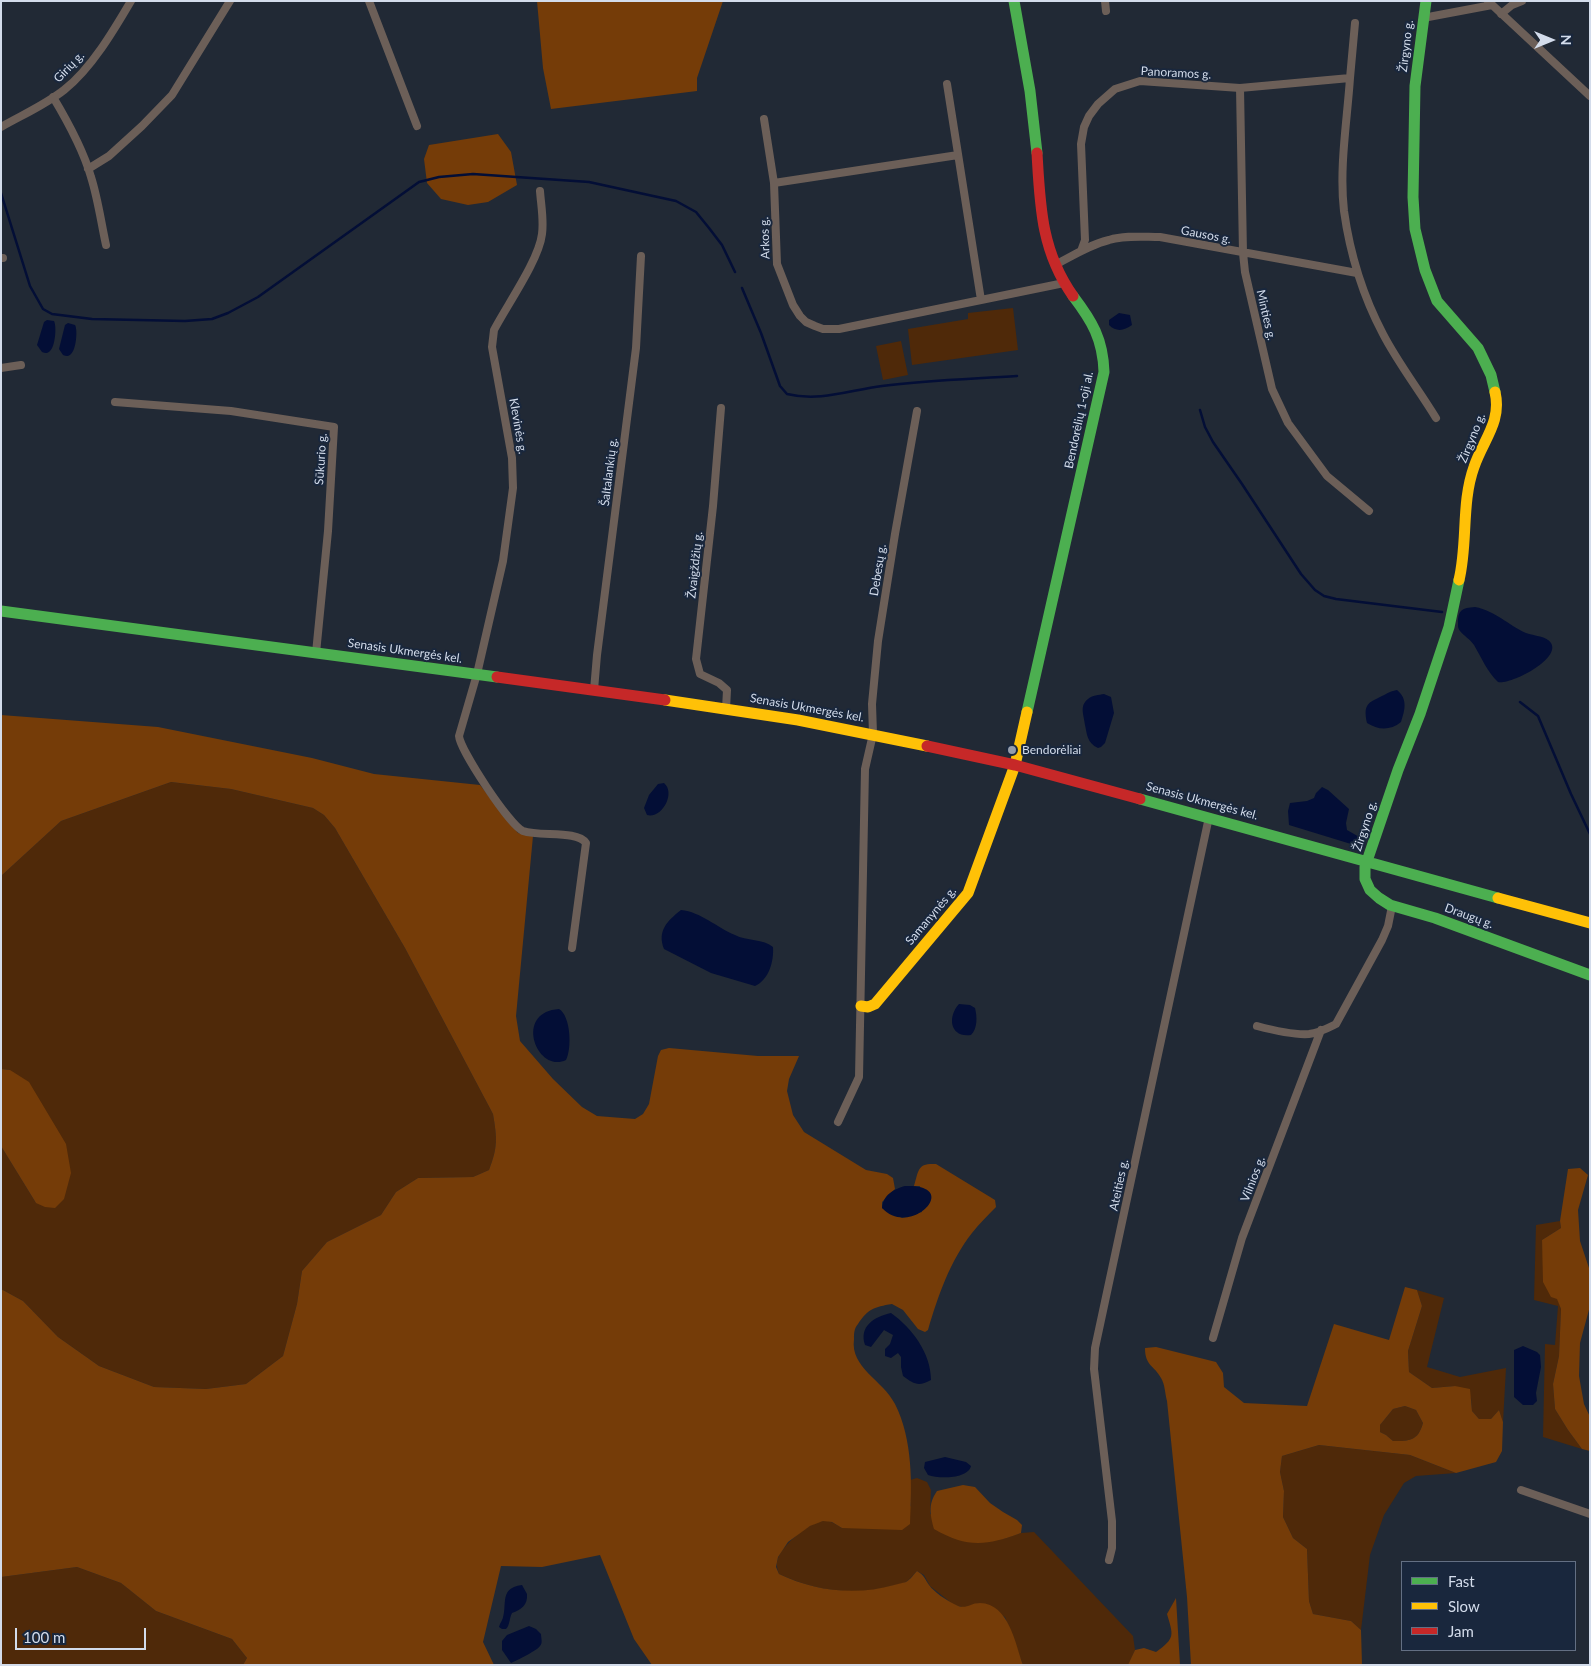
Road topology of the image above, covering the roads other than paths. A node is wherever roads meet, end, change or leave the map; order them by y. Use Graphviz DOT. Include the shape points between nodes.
graph roads {
  1 [pos="131,1"];
  2 [pos="230,1"];
  3 [pos="369,1"];
  4 [pos="1014,1"];
  5 [pos="1105,1"];
  6 [pos="1426,1"];
  7 [pos="1522,1"];
  8 [pos="1490,3"];
  9 [pos="1106,11"];
  10 [pos="1501,14"];
  11 [pos="1424,18"];
  12 [pos="1355,23"];
  13 [pos="1350,78"];
  14 [pos="946,84"];
  15 [pos="1240,88"];
  16 [pos="1590,96"];
  17 [pos="53,97"];
  18 [pos="764,119"];
  19 [pos="417,126"];
  20 [pos="1,127"];
  21 [pos="958,155"];
  22 [pos="88,169"];
  23 [pos="774,183"];
  24 [pos="540,191"];
  25 [pos="106,244"];
  26 [pos="1081,250"];
  27 [pos="1243,253"];
  28 [pos="641,256"];
  29 [pos="1055,265"];
  30 [pos="1357,273"];
  31 [pos="1064,283"];
  32 [pos="981,300"];
  33 [pos="21,365"];
  34 [pos="1,368"];
  35 [pos="115,402"];
  36 [pos="721,408"];
  37 [pos="916,411"];
  38 [pos="1436,418"];
  39 [pos="1369,511"];
  40 [pos="1,611"];
  41 [pos="316,653"];
  42 [pos="477,674"];
  43 [pos="594,690"];
  44 [pos="726,709"];
  45 [pos="873,734"];
  46 [pos="1015,765"];
  47 [pos="1209,817"];
  48 [pos="1368,861"];
  49 [pos="1392,906"];
  50 [pos="1590,923"];
  51 [pos="572,948"];
  52 [pos="1590,975"];
  53 [pos="861,1006"];
  54 [pos="1256,1026"];
  55 [pos="1321,1030"];
  56 [pos="838,1122"];
  57 [pos="1213,1338"];
  58 [pos="1520,1490"];
  59 [pos="1590,1514"];
  60 [pos="1110,1560"];
  1 -- 17 [label="street, Girių g." via="80,75"];
  2 -- 22 [label="street" via="172,95 110,156"];
  3 -- 19 [label="street"];
  4 -- 29 [label="street, Bendorėlių 1-oji al." via="1034,121 1044,230"];
  5 -- 9 [label="street"];
  6 -- 11 [label="street, Žirgyno g."];
  7 -- 10 [label="street"];
  8 -- 10 [label="street"];
  8 -- 11 [label="street"];
  10 -- 16 [label="street"];
  11 -- 48 [label="street, Žirgyno g." via="1415,86 1412,198 1415,229 1437,301 1478,348 1491,375 1498,404 1496,422 1474,467 1467,495 1464,560 1449,627"];
  12 -- 13 [label="street"];
  13 -- 15 [label="street, Panoramos g."];
  13 -- 30 [label="street" via="1344,211"];
  14 -- 21 [label="street"];
  15 -- 26 [label="street, Panoramos g." via="1140,81 1115,89 1098,104 1084,127 1081,144 1085,240"];
  15 -- 27 [label="street, Minties g."];
  17 -- 20 [label="street, Girių g."];
  17 -- 22 [label="street"];
  18 -- 23 [label="street, Arkos g."];
  21 -- 23 [label="street"];
  21 -- 32 [label="street"];
  22 -- 25 [label="street"];
  23 -- 32 [label="street, Arkos g." via="777,264 793,305 806,322 823,329 839,329"];
  24 -- 42 [label="street, Klevinės g." via="543,232 540,244 492,337 512,458 513,488 503,561"];
  26 -- 27 [label="street, Gausos g." via="1109,239 1134,236 1160,237"];
  26 -- 29 [label="street, Gausos g."];
  27 -- 30 [label="street, Gausos g."];
  27 -- 39 [label="street, Minties g." via="1272,389 1288,423 1327,476"];
  28 -- 43 [label="street, Šaltalankių g." via="636,348"];
  29 -- 31 [label="street, Bendorėlių 1-oji al."];
  30 -- 38 [label="street" via="1384,335"];
  31 -- 32 [label="street, Arkos g."];
  31 -- 46 [label="street, Bendorėlių 1-oji al." via="1098,334 1104,353 1104,372"];
  33 -- 34 [label="street"];
  35 -- 41 [label="street, Sūkurio g." via="231,411 334,427"];
  36 -- 44 [label="street, Žvaigždžių g." via="696,659 700,674 727,690"];
  37 -- 45 [label="street, Debesų g." via="878,641 872,704"];
  40 -- 41 [label="street, Senasis Ukmergės kel."];
  41 -- 42 [label="street, Senasis Ukmergės kel."];
  42 -- 43 [label="street, Senasis Ukmergės kel."];
  42 -- 51 [label="street, Klevinės g." via="459,736 477,772 522,831 579,836 586,843"];
  43 -- 44 [label="street, Senasis Ukmergės kel."];
  44 -- 45 [label="street, Senasis Ukmergės kel."];
  45 -- 46 [label="street, Senasis Ukmergės kel."];
  45 -- 53 [label="street" via="865,770"];
  46 -- 47 [label="street, Senasis Ukmergės kel."];
  46 -- 53 [label="street, Samanynės g." via="968,893 875,1004"];
  47 -- 48 [label="street, Senasis Ukmergės kel."];
  47 -- 60 [label="street, Ateities g." via="1095,1348 1094,1369 1112,1521"];
  48 -- 49 [label="street, Draugų g." via="1364,868 1366,883 1374,894"];
  48 -- 50 [label="street, Senasis Ukmergės kel."];
  49 -- 52 [label="street, Draugų g."];
  49 -- 55 [label="street" via="1382,940 1336,1024"];
  53 -- 56 [label="street" via="859,1077"];
  54 -- 55 [label="street" via="1309,1034"];
  55 -- 57 [label="street, Vilnios g." via="1242,1238"];
  58 -- 59 [label="street"];
}
